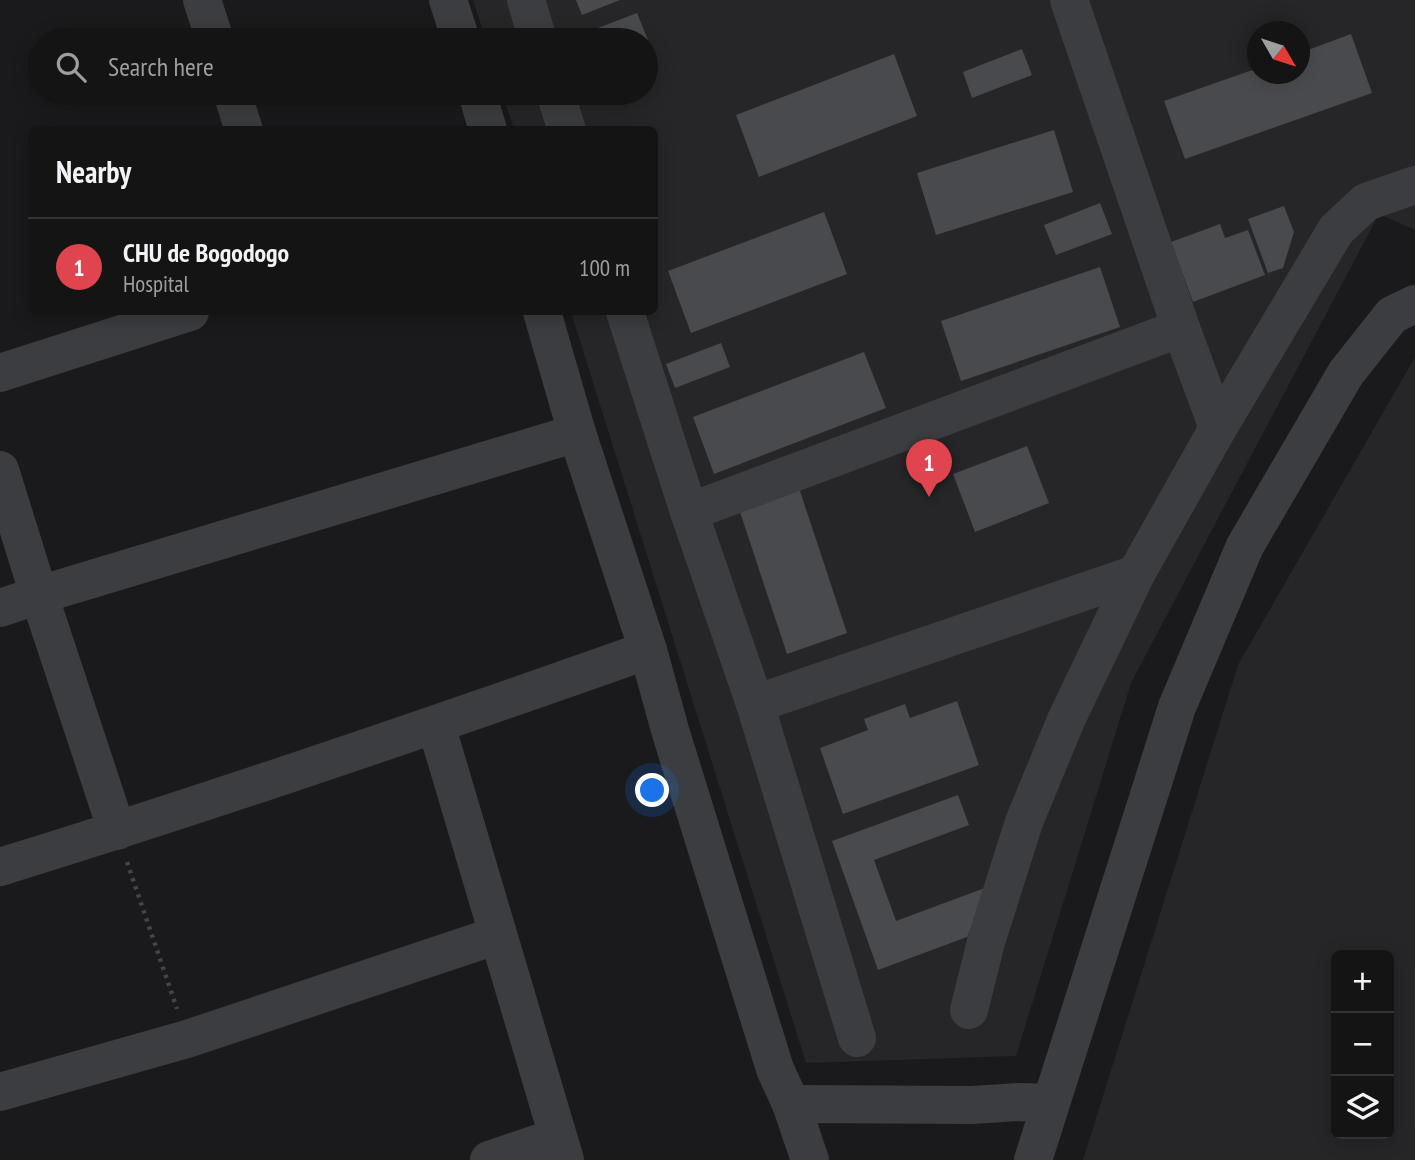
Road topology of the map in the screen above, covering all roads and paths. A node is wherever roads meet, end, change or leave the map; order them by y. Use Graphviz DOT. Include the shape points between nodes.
graph roads {
  1 [pos="202,0"];
  2 [pos="448,0"];
  3 [pos="526,0"];
  4 [pos="1069,0"];
  5 [pos="211,28"];
  6 [pos="457,28"];
  7 [pos="534,28"];
  8 [pos="236,105"];
  9 [pos="481,105"];
  10 [pos="559,105"];
  11 [pos="243,126"];
  12 [pos="487,126"];
  13 [pos="566,126"];
  14 [pos="1415,185"];
  15 [pos="1415,304"];
  16 [pos="181,315"];
  17 [pos="543,315"];
  18 [pos="626,315"];
  19 [pos="1181,328"];
  20 [pos="0,373"];
  21 [pos="1218,428"];
  22 [pos="577,433"];
  23 [pos="0,470"];
  24 [pos="689,512"];
  25 [pos="1136,574"];
  26 [pos="38,594"];
  27 [pos="0,608"];
  28 [pos="648,650"];
  29 [pos="755,704"];
  30 [pos="436,725"];
  31 [pos="117,831"];
  32 [pos="0,867"];
  33 [pos="498,935"];
  34 [pos="969,1010"];
  35 [pos="857,1038"];
  36 [pos="187,1039"];
  37 [pos="0,1091"];
  38 [pos="1050,1103"];
  39 [pos="791,1104"];
  40 [pos="561,1148"];
  41 [pos="489,1160"];
  42 [pos="810,1160"];
  43 [pos="1032,1160"];
  1 -- 5 [label="street"];
  2 -- 6 [label="street"];
  3 -- 7 [label="street"];
  4 -- 19 [label="street"];
  8 -- 11 [label="street"];
  9 -- 12 [label="street"];
  10 -- 13 [label="street"];
  14 -- 21 [label="street" via="1366,202 1336,230"];
  15 -- 38 [label="street" via="1392,315 1346,373 1245,546 1177,707"];
  16 -- 20 [label="street"];
  17 -- 22 [label="street"];
  18 -- 24 [label="street"];
  19 -- 21 [label="street"];
  19 -- 24 [label="street"];
  21 -- 25 [label="street"];
  22 -- 26 [label="street"];
  22 -- 28 [label="street"];
  23 -- 26 [label="street"];
  24 -- 29 [label="street"];
  25 -- 29 [label="street"];
  25 -- 34 [label="street" via="1066,720 1024,822"];
  26 -- 27 [label="street"];
  26 -- 31 [label="street"];
  28 -- 30 [label="street"];
  28 -- 39 [label="street" via="775,1069"];
  29 -- 35 [label="street"];
  30 -- 31 [label="street"];
  30 -- 33 [label="street"];
  31 -- 32 [label="street"];
  31 -- 36 [label="path"];
  33 -- 36 [label="street"];
  33 -- 40 [label="street"];
  36 -- 37 [label="street"];
  38 -- 39 [label="street"];
  38 -- 43 [label="street"];
  39 -- 42 [label="street"];
  40 -- 41 [label="street"];
}
